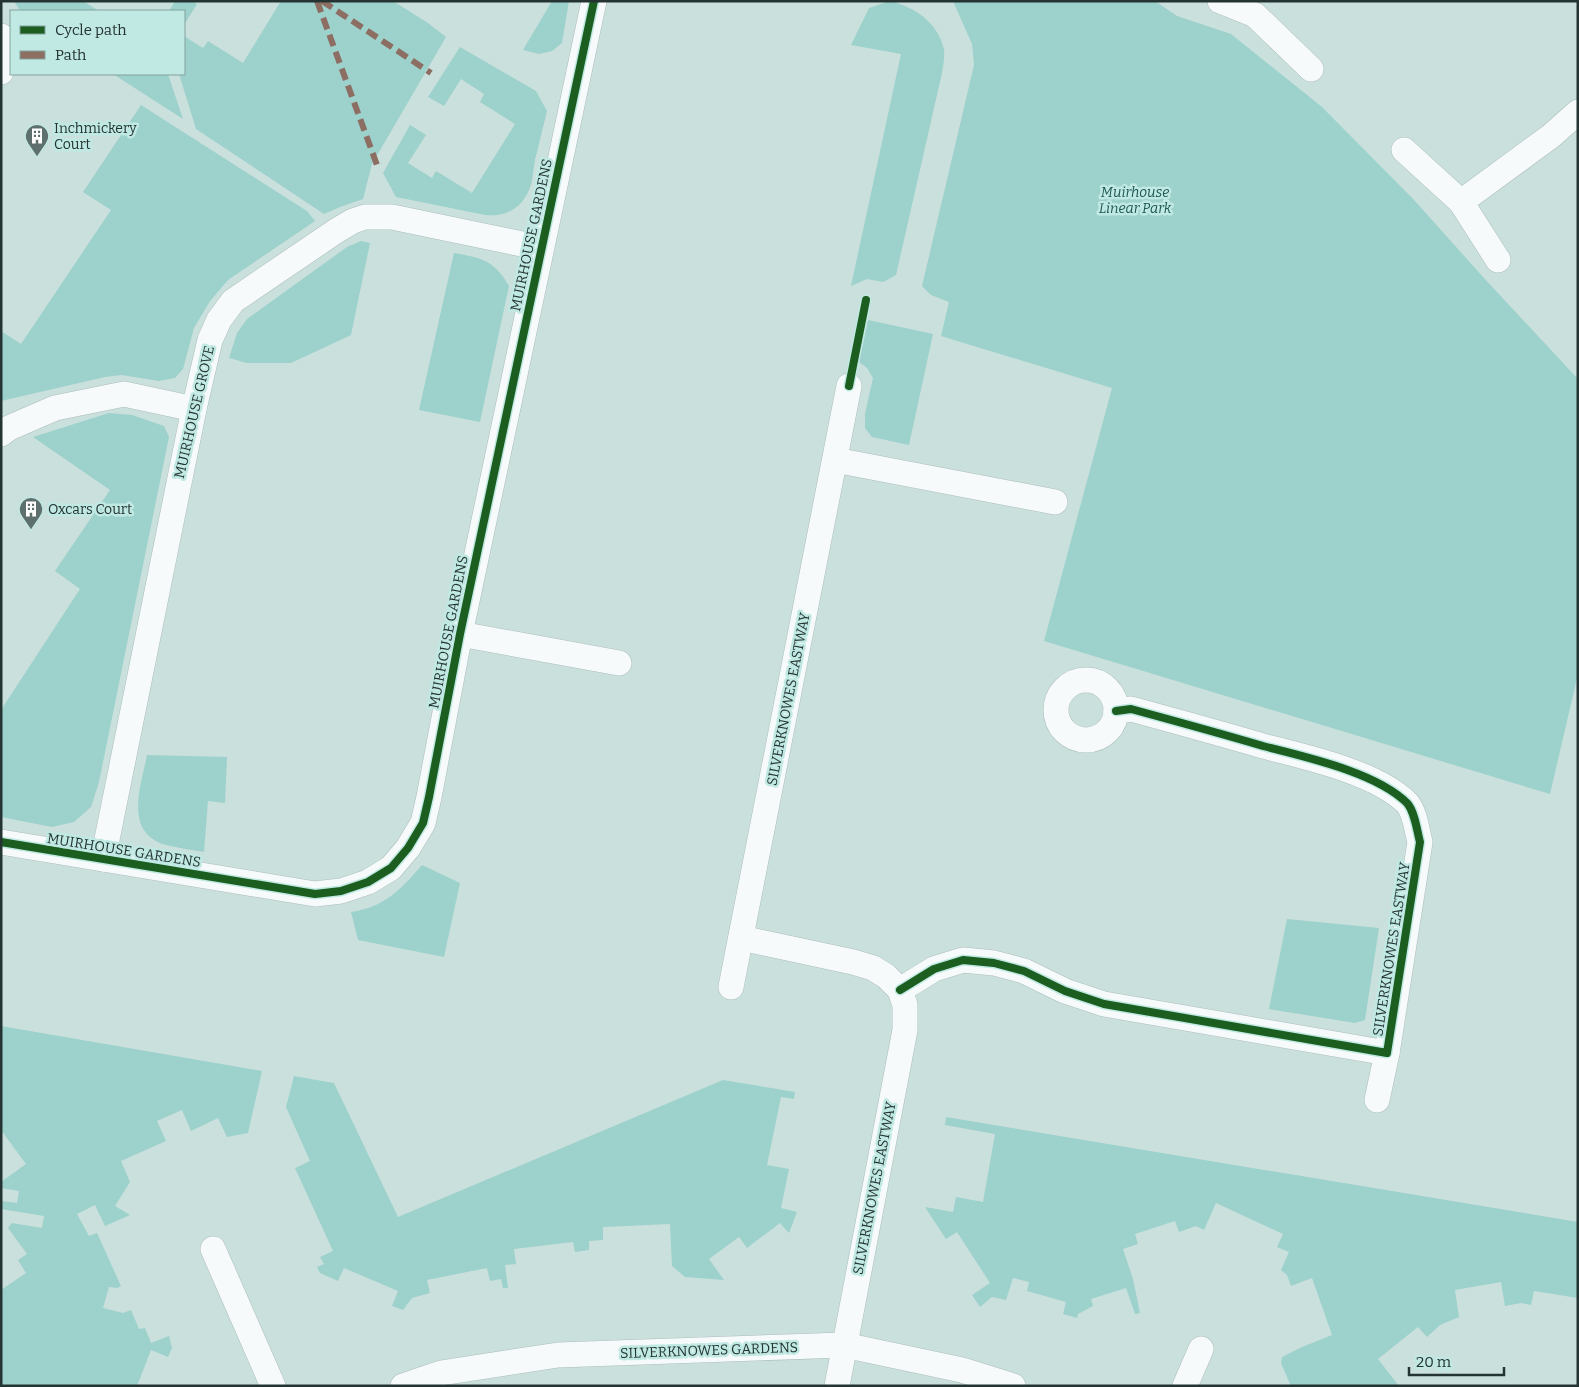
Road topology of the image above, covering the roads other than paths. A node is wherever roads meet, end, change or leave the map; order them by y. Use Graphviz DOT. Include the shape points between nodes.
graph roads {
  1 [pos="594,1"];
  2 [pos="1220,1"];
  3 [pos="1259,8"];
  4 [pos="1,36"];
  5 [pos="1311,69"];
  6 [pos="1,72"];
  7 [pos="1578,112"];
  8 [pos="1404,150"];
  9 [pos="1461,202"];
  10 [pos="541,248"];
  11 [pos="1498,260"];
  12 [pos="849,386"];
  13 [pos="194,408"];
  14 [pos="1,434"];
  15 [pos="835,460"];
  16 [pos="1055,502"];
  17 [pos="460,634"];
  18 [pos="619,663"];
  19 [pos="1116,711"];
  20 [pos="1,842"];
  21 [pos="103,859"];
  22 [pos="741,938"];
  23 [pos="731,987"];
  24 [pos="900,990"];
  25 [pos="1387,1053"];
  26 [pos="1377,1100"];
  27 [pos="213,1249"];
  28 [pos="844,1345"];
  29 [pos="1201,1349"];
  30 [pos="273,1386"];
  31 [pos="403,1386"];
  32 [pos="836,1386"];
  33 [pos="1013,1386"];
  34 [pos="1185,1386"];
  1 -- 10 [label="street, MUIRHOUSE GARDENS"];
  2 -- 3 [label="street"];
  3 -- 5 [label="street"];
  4 -- 6 [label="street" via="5,64"];
  7 -- 9 [label="street" via="1551,136"];
  8 -- 9 [label="street"];
  9 -- 11 [label="street"];
  10 -- 13 [label="street, MUIRHOUSE GROVE" via="392,217 365,216 353,221 233,301 210,340"];
  10 -- 17 [label="street, MUIRHOUSE GARDENS"];
  12 -- 15 [label="street, SILVERKNOWES EASTWAY"];
  13 -- 14 [label="street" via="124,394 55,408"];
  13 -- 21 [label="street, MUIRHOUSE GROVE"];
  15 -- 16 [label="street"];
  15 -- 22 [label="street, SILVERKNOWES EASTWAY"];
  17 -- 18 [label="street, MUIRHOUSE GARDENS"];
  17 -- 21 [label="street, MUIRHOUSE GARDENS" via="422,823 408,848 391,868 368,882 341,891 314,894"];
  19 -- 25 [label="street, SILVERKNOWES EASTWAY" via="1131,709 1313,760 1392,790 1409,805 1420,842"];
  20 -- 21 [label="street, MUIRHOUSE GARDENS"];
  22 -- 23 [label="street, SILVERKNOWES EASTWAY"];
  22 -- 24 [label="street" via="872,968"];
  24 -- 25 [label="street, SILVERKNOWES EASTWAY" via="948,964 963,960 994,963 1024,971 1065,991 1104,1004"];
  24 -- 28 [label="street, SILVERKNOWES EASTWAY" via="905,1005 905,1030"];
  25 -- 26 [label="street, SILVERKNOWES EASTWAY"];
  27 -- 30 [label="street"];
  28 -- 31 [label="street, SILVERKNOWES GARDENS" via="558,1355 441,1373"];
  28 -- 32 [label="street, SILVERKNOWES EASTWAY"];
  28 -- 33 [label="street, SILVERKNOWES GARDENS" via="962,1370"];
  29 -- 34 [label="street"];
}
